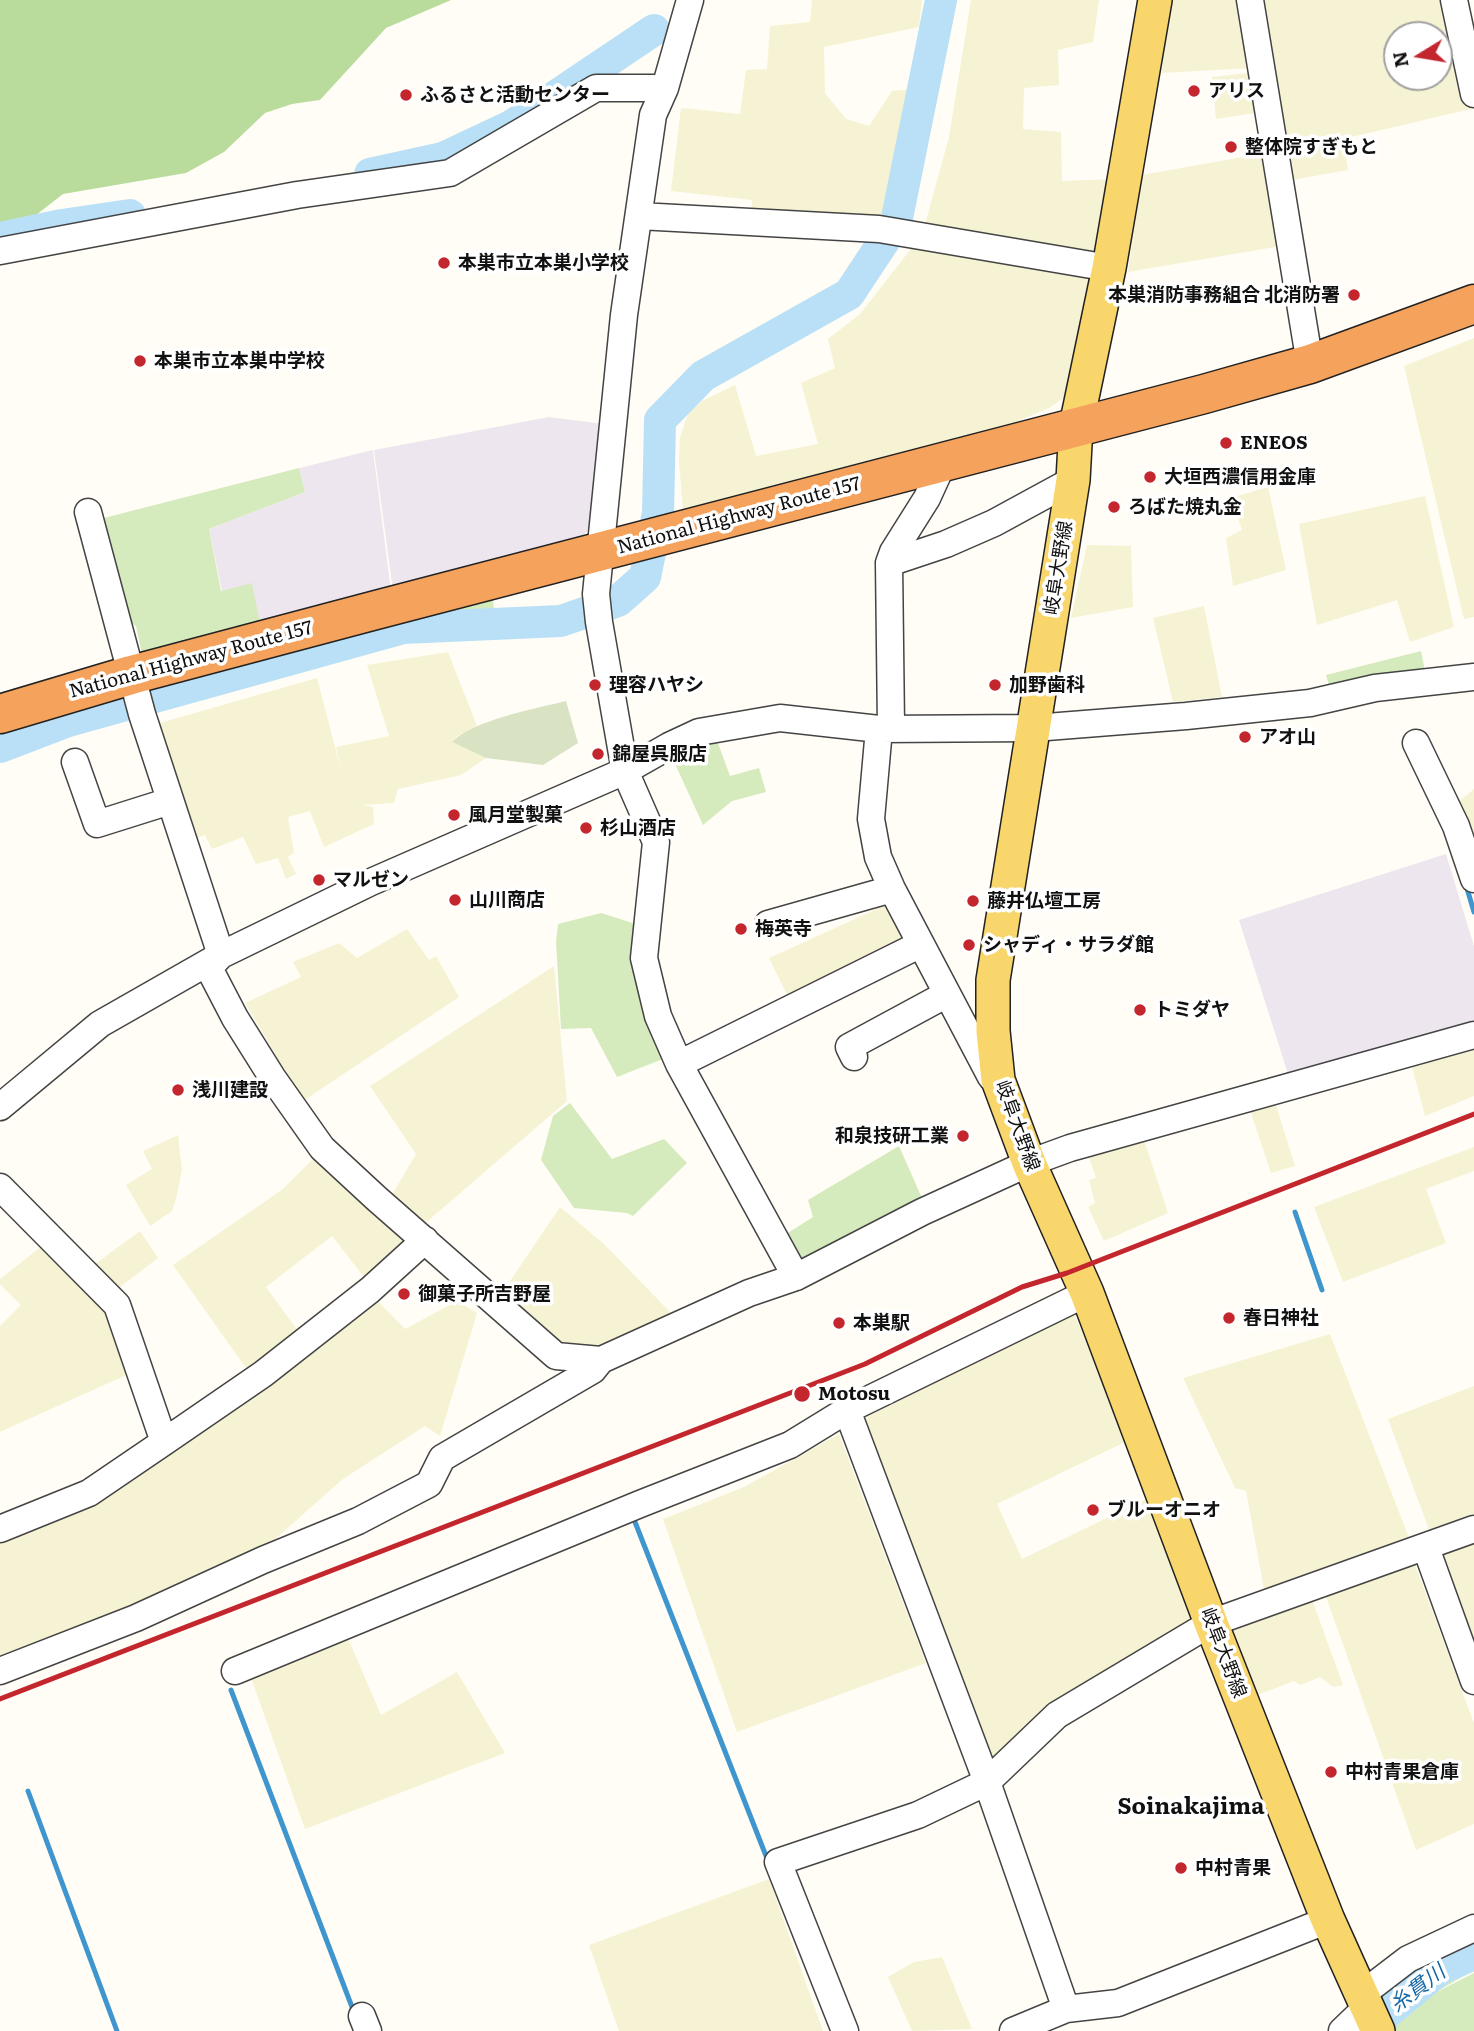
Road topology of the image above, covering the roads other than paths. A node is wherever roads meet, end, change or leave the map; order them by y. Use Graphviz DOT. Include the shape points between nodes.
graph roads {
  1 [pos="690,0"];
  2 [pos="1155,0"];
  3 [pos="1250,0"];
  4 [pos="1454,0"];
  5 [pos="665,88"];
  6 [pos="1474,94"];
  7 [pos="639,216"];
  8 [pos="0,250"];
  9 [pos="1109,268"];
  10 [pos="1474,304"];
  11 [pos="1310,364"];
  12 [pos="1076,426"];
  13 [pos="943,463"];
  14 [pos="1073,480"];
  15 [pos="88,512"];
  16 [pos="601,552"];
  17 [pos="889,563"];
  18 [pos="1474,677"];
  19 [pos="136,694"];
  20 [pos="0,714"];
  21 [pos="885,728"];
  22 [pos="1034,728"];
  23 [pos="1416,743"];
  24 [pos="75,762"];
  25 [pos="625,771"];
  26 [pos="170,801"];
  27 [pos="1474,879"];
  28 [pos="892,890"];
  29 [pos="768,924"];
  30 [pos="921,944"];
  31 [pos="221,955"];
  32 [pos="947,994"];
  33 [pos="1474,1035"];
  34 [pos="854,1057"];
  35 [pos="679,1064"];
  36 [pos="998,1080"];
  37 [pos="0,1107"];
  38 [pos="1029,1163"];
  39 [pos="0,1186"];
  40 [pos="425,1240"];
  41 [pos="796,1277"];
  42 [pos="1087,1293"];
  43 [pos="601,1360"];
  44 [pos="847,1410"];
  45 [pos="164,1442"];
  46 [pos="0,1529"];
  47 [pos="1474,1529"];
  48 [pos="1426,1548"];
  49 [pos="1211,1623"];
  50 [pos="0,1671"];
  51 [pos="235,1671"];
  52 [pos="1474,1681"];
  53 [pos="987,1782"];
  54 [pos="1328,1920"];
  55 [pos="1474,1928"];
  56 [pos="1066,2009"];
  57 [pos="1368,2012"];
  58 [pos="845,2031"];
  59 [pos="1013,2031"];
  60 [pos="1342,2031"];
  1 -- 5 [label="street"];
  2 -- 9 [label="main road, 岐阜大野線"];
  3 -- 11 [label="street" via="1263,132"];
  4 -- 6 [label="street"];
  5 -- 7 [label="street" via="653,115"];
  5 -- 8 [label="street" via="596,88 450,173 297,195"];
  7 -- 9 [label="street" via="891,232"];
  7 -- 16 [label="street" via="624,314"];
  9 -- 12 [label="main road, 岐阜大野線"];
  10 -- 11 [label="highway, National Highway Route 157"];
  11 -- 12 [label="highway, National Highway Route 157"];
  12 -- 13 [label="highway, National Highway Route 157"];
  12 -- 14 [label="main road, 岐阜大野線"];
  13 -- 16 [label="highway, National Highway Route 157"];
  13 -- 17 [label="street"];
  14 -- 17 [label="street" via="994,523"];
  14 -- 22 [label="main road, 岐阜大野線"];
  15 -- 19 [label="street"];
  16 -- 19 [label="highway, National Highway Route 157"];
  16 -- 25 [label="street" via="596,594 599,622"];
  17 -- 21 [label="street"];
  18 -- 22 [label="street" via="1375,688 1315,703"];
  19 -- 20 [label="highway, National Highway Route 157"];
  19 -- 26 [label="street"];
  21 -- 22 [label="street"];
  21 -- 25 [label="street" via="780,718 699,732"];
  21 -- 28 [label="street" via="871,819 878,857"];
  22 -- 36 [label="main road, 岐阜大野線" via="993,980"];
  23 -- 27 [label="street" via="1456,826"];
  24 -- 26 [label="street" via="97,824"];
  25 -- 31 [label="street" via="371,882"];
  25 -- 35 [label="street" via="656,842 644,958 658,1016"];
  26 -- 31 [label="street"];
  28 -- 29 [label="street"];
  28 -- 30 [label="street"];
  30 -- 32 [label="street"];
  30 -- 35 [label="street"];
  31 -- 37 [label="street" via="100,1024"];
  31 -- 40 [label="street" via="209,968 235,1018 299,1116 322,1148"];
  32 -- 34 [label="street" via="849,1047"];
  32 -- 36 [label="street" via="991,1077"];
  33 -- 38 [label="street"];
  35 -- 41 [label="street"];
  36 -- 38 [label="main road, 岐阜大野線"];
  38 -- 41 [label="street"];
  38 -- 42 [label="main road, 岐阜大野線"];
  39 -- 45 [label="street" via="117,1305"];
  40 -- 43 [label="street" via="556,1356"];
  40 -- 45 [label="street" via="263,1374"];
  41 -- 43 [label="street" via="748,1293"];
  42 -- 44 [label="street"];
  42 -- 49 [label="main road, 岐阜大野線"];
  43 -- 50 [label="street" via="593,1370 442,1458 429,1484 347,1526 136,1618"];
  44 -- 51 [label="street" via="790,1445"];
  44 -- 53 [label="street"];
  45 -- 46 [label="street" via="89,1493"];
  47 -- 48 [label="street"];
  48 -- 49 [label="street"];
  48 -- 52 [label="street"];
  49 -- 53 [label="street" via="1057,1715"];
  49 -- 54 [label="main road, 岐阜大野線"];
  53 -- 56 [label="street"];
  53 -- 58 [label="street" via="918,1815 778,1861"];
  54 -- 56 [label="street" via="1118,2003"];
  54 -- 57 [label="main road, 岐阜大野線"];
  55 -- 57 [label="street" via="1408,1959"];
  56 -- 59 [label="street"];
  57 -- 60 [label="street"];
}
